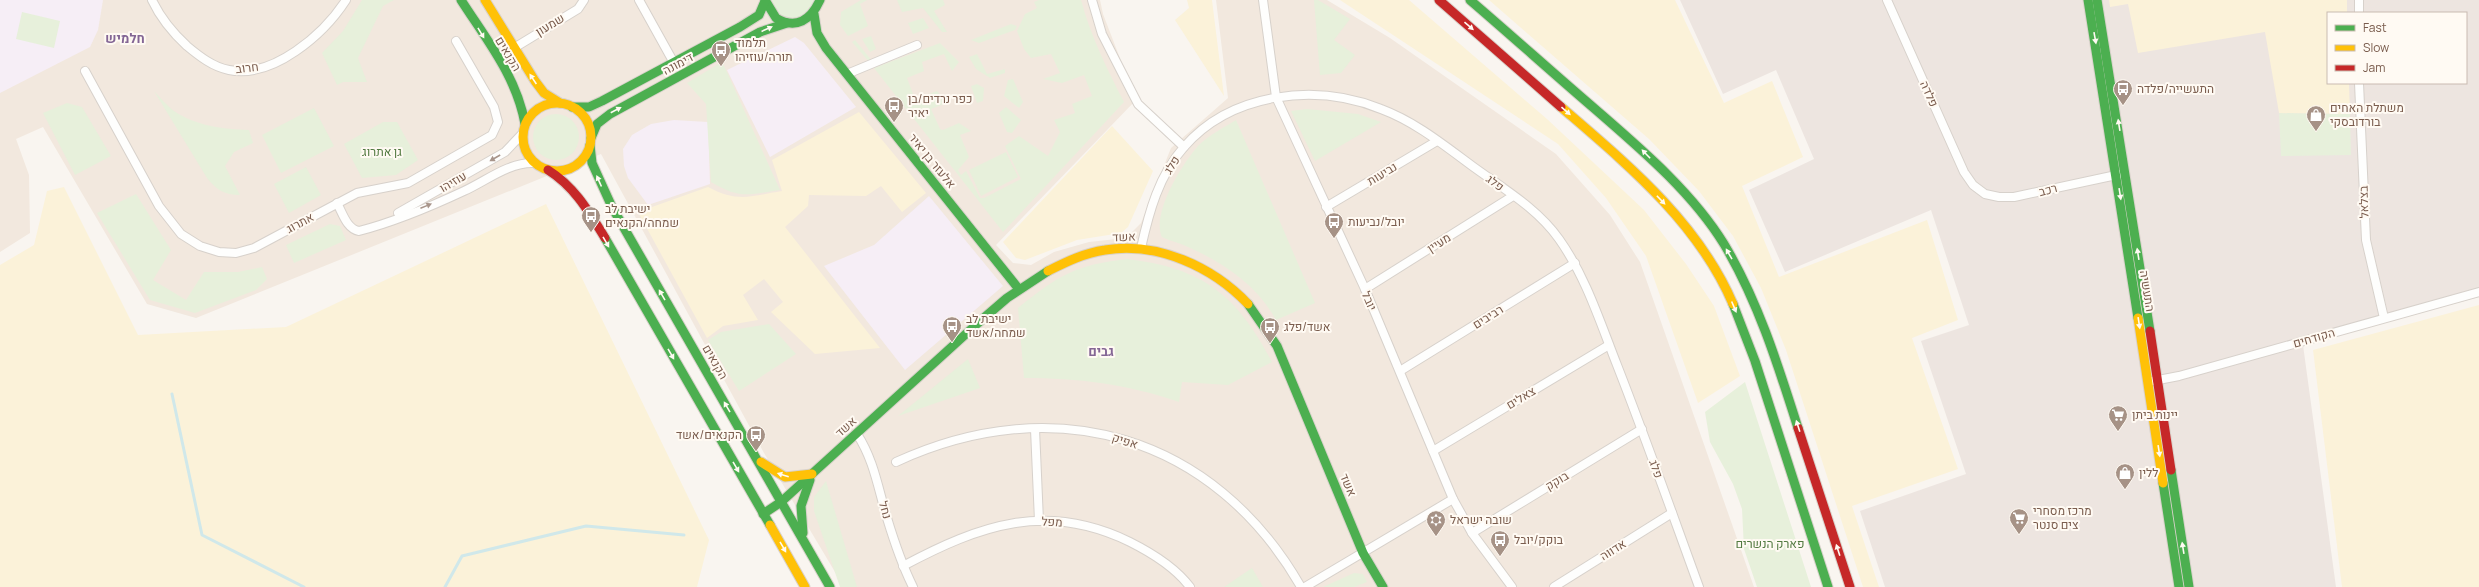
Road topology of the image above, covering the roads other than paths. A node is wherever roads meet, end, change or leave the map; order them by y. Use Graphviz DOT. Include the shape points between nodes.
graph roads {
  1 [pos="152,0"];
  2 [pos="346,0"];
  3 [pos="461,0"];
  4 [pos="485,0"];
  5 [pos="584,0"];
  6 [pos="639,0"];
  7 [pos="826,0"];
  8 [pos="1092,0"];
  9 [pos="1263,0"];
  10 [pos="1439,0"];
  11 [pos="1470,0"];
  12 [pos="1887,0"];
  13 [pos="2088,0"];
  14 [pos="2097,0"];
  15 [pos="2359,0"];
  16 [pos="765,1"];
  17 [pos="818,7"];
  18 [pos="2359,12"];
  19 [pos="787,24"];
  20 [pos="797,24"];
  21 [pos="456,41"];
  22 [pos="917,45"];
  23 [pos="514,48"];
  24 [pos="826,48"];
  25 [pos="674,63"];
  26 [pos="85,71"];
  27 [pos="847,74"];
  28 [pos="2359,84"];
  29 [pos="1276,97"];
  30 [pos="560,103"];
  31 [pos="572,107"];
  32 [pos="524,129"];
  33 [pos="1437,141"];
  34 [pos="590,142"];
  35 [pos="1184,147"];
  36 [pos="534,163"];
  37 [pos="548,170"];
  38 [pos="2121,174"];
  39 [pos="1973,185"];
  40 [pos="1513,196"];
  41 [pos="337,203"];
  42 [pos="1326,207"];
  43 [pos="377,225"];
  44 [pos="1141,248"];
  45 [pos="1575,263"];
  46 [pos="1018,288"];
  47 [pos="1365,289"];
  48 [pos="2479,292"];
  49 [pos="2384,318"];
  50 [pos="1609,345"];
  51 [pos="1400,370"];
  52 [pos="2153,381"];
  53 [pos="1035,429"];
  54 [pos="1642,429"];
  55 [pos="857,434"];
  56 [pos="1433,451"];
  57 [pos="757,459"];
  58 [pos="896,462"];
  59 [pos="813,473"];
  60 [pos="1453,499"];
  61 [pos="781,502"];
  62 [pos="1672,513"];
  63 [pos="763,514"];
  64 [pos="1039,521"];
  65 [pos="1472,533"];
  66 [pos="804,541"];
  67 [pos="1363,553"];
  68 [pos="903,566"];
  69 [pos="806,587"];
  70 [pos="830,587"];
  71 [pos="913,587"];
  72 [pos="1190,587"];
  73 [pos="1301,587"];
  74 [pos="1305,587"];
  75 [pos="1384,587"];
  76 [pos="1512,587"];
  77 [pos="1554,587"];
  78 [pos="1699,587"];
  79 [pos="1828,587"];
  80 [pos="1850,587"];
  81 [pos="2179,587"];
  82 [pos="2189,587"];
  1 -- 2 [label="street, חרוב" via="180,40 207,61 230,70 261,67 296,51 330,22"];
  3 -- 32 [label="main road, הקנאים, one-way" via="517,92 524,111"];
  4 -- 23 [label="main road, הקנאים"];
  5 -- 23 [label="street, שמעון" via="578,9"];
  6 -- 25 [label="street"];
  7 -- 17 [label="main road"];
  8 -- 35 [label="street" via="1102,34 1138,104"];
  9 -- 29 [label="street, יובל"];
  10 -- 79 [label="main road, one-way" via="1626,163 1674,213 1706,254 1732,302 1755,361"];
  80 -- 11 [label="main road, one-way" via="1774,354 1750,293 1723,243 1690,200 1640,148"];
  12 -- 39 [label="street, פלדה" via="1953,149"];
  13 -- 38 [label="main road, התעשיה, one-way"];
  38 -- 14 [label="main road, התעשיה, one-way"];
  15 -- 18 [label="street"];
  16 -- 19 [label="main road" via="773,16"];
  16 -- 25 [label="main road, דימונה" via="754,20"];
  17 -- 20 [label="main road"];
  17 -- 24 [label="main road, אלעזר בן יאיר" via="818,33"];
  19 -- 20 [label="main road, דימונה"];
  34 -- 19 [label="main road, דימונה, one-way" via="598,124 610,114 760,32"];
  20 -- 24 [label="main road, אלעזר בן יאיר" via="813,34"];
  21 -- 41 [label="street, אתרוג" via="494,107 498,122 492,135 408,183 367,190"];
  22 -- 27 [label="street"];
  30 -- 23 [label="main road, הקנאים, one-way" via="544,93"];
  24 -- 27 [label="main road, אלעזר בן יאיר"];
  25 -- 31 [label="main road, דימונה" via="592,106"];
  26 -- 41 [label="street, אתרוג" via="159,206 181,234 200,246 228,253 245,251"];
  27 -- 46 [label="main road, אלעזר בן יאיר"];
  28 -- 49 [label="street, בצלאל" via="2366,240"];
  29 -- 33 [label="street, פלג" via="1307,94 1367,103 1407,120"];
  29 -- 35 [label="street, פלג" via="1231,112 1213,122"];
  29 -- 42 [label="street, יובל"];
  30 -- 31 [label="main road"];
  30 -- 32 [label="main road" via="539,108 529,117"];
  31 -- 34 [label="main road" via="585,119"];
  32 -- 36 [label="main road" via="525,149"];
  32 -- 43 [label="street, עוזיהו, one-way" via="505,152"];
  33 -- 40 [label="street, פלג"];
  33 -- 42 [label="street, נביעות"];
  34 -- 37 [label="main road" via="585,155 576,165 563,171"];
  57 -- 34 [label="main road, הקנאים, one-way" via="612,207 592,163"];
  35 -- 44 [label="street, פלג" via="1159,187"];
  36 -- 37 [label="main road"];
  43 -- 36 [label="street, עוזיהו, one-way" via="463,192 510,167 526,162"];
  37 -- 63 [label="main road, one-way" via="561,177 582,200"];
  38 -- 39 [label="street, רכב" via="2014,197 1999,198 1985,194"];
  38 -- 52 [label="main road, התעשיה"];
  40 -- 45 [label="street, פלג" via="1558,237"];
  40 -- 47 [label="street, מעיין"];
  41 -- 43 [label="street, עוזיהו" via="353,230 359,231"];
  42 -- 47 [label="street, יובל"];
  44 -- 46 [label="main road, אשד" via="1107,250 1069,259"];
  44 -- 67 [label="main road, אשד" via="1166,253 1199,266 1233,288 1249,302 1277,346"];
  45 -- 50 [label="street, פלג"];
  45 -- 51 [label="street, רביבים"];
  46 -- 55 [label="main road, אשד"];
  47 -- 51 [label="street, יובל"];
  48 -- 49 [label="street, הקודחים"];
  49 -- 52 [label="street, הקודחים"];
  50 -- 54 [label="street, פלג"];
  50 -- 56 [label="street, צאלים"];
  51 -- 56 [label="street, יובל"];
  52 -- 81 [label="main road, התעשיה, one-way"];
  82 -- 52 [label="main road, התעשיה, one-way"];
  53 -- 58 [label="street, אפיק" via="961,438"];
  53 -- 64 [label="street"];
  53 -- 73 [label="street, אפיק" via="1075,429 1110,435 1155,451 1206,478 1256,521"];
  54 -- 62 [label="street, פלג"];
  54 -- 65 [label="street, בוקק"];
  55 -- 59 [label="main road, אשד"];
  55 -- 68 [label="street, נחל" via="870,457"];
  56 -- 60 [label="street, יובל"];
  59 -- 57 [label="main road, one-way" via="793,477 779,475"];
  57 -- 61 [label="main road, הקנאים"];
  59 -- 61 [label="main road, אשד"];
  59 -- 66 [label="main road" via="800,499 799,510"];
  60 -- 65 [label="street, יובל"];
  60 -- 67 [label="street"];
  61 -- 63 [label="main road, אשד"];
  61 -- 66 [label="main road, הקנאים"];
  62 -- 77 [label="street, אדווה"];
  62 -- 78 [label="street, פלג"];
  63 -- 69 [label="main road, one-way"];
  64 -- 68 [label="street, מפל" via="1010,522 988,527 937,548"];
  64 -- 72 [label="street, מפל" via="1083,524 1112,533 1166,563"];
  65 -- 76 [label="street, יובל"];
  66 -- 70 [label="main road, הקנאים"];
  67 -- 74 [label="street"];
  67 -- 75 [label="main road, אשד"];
  68 -- 71 [label="street, נחל"];
}
